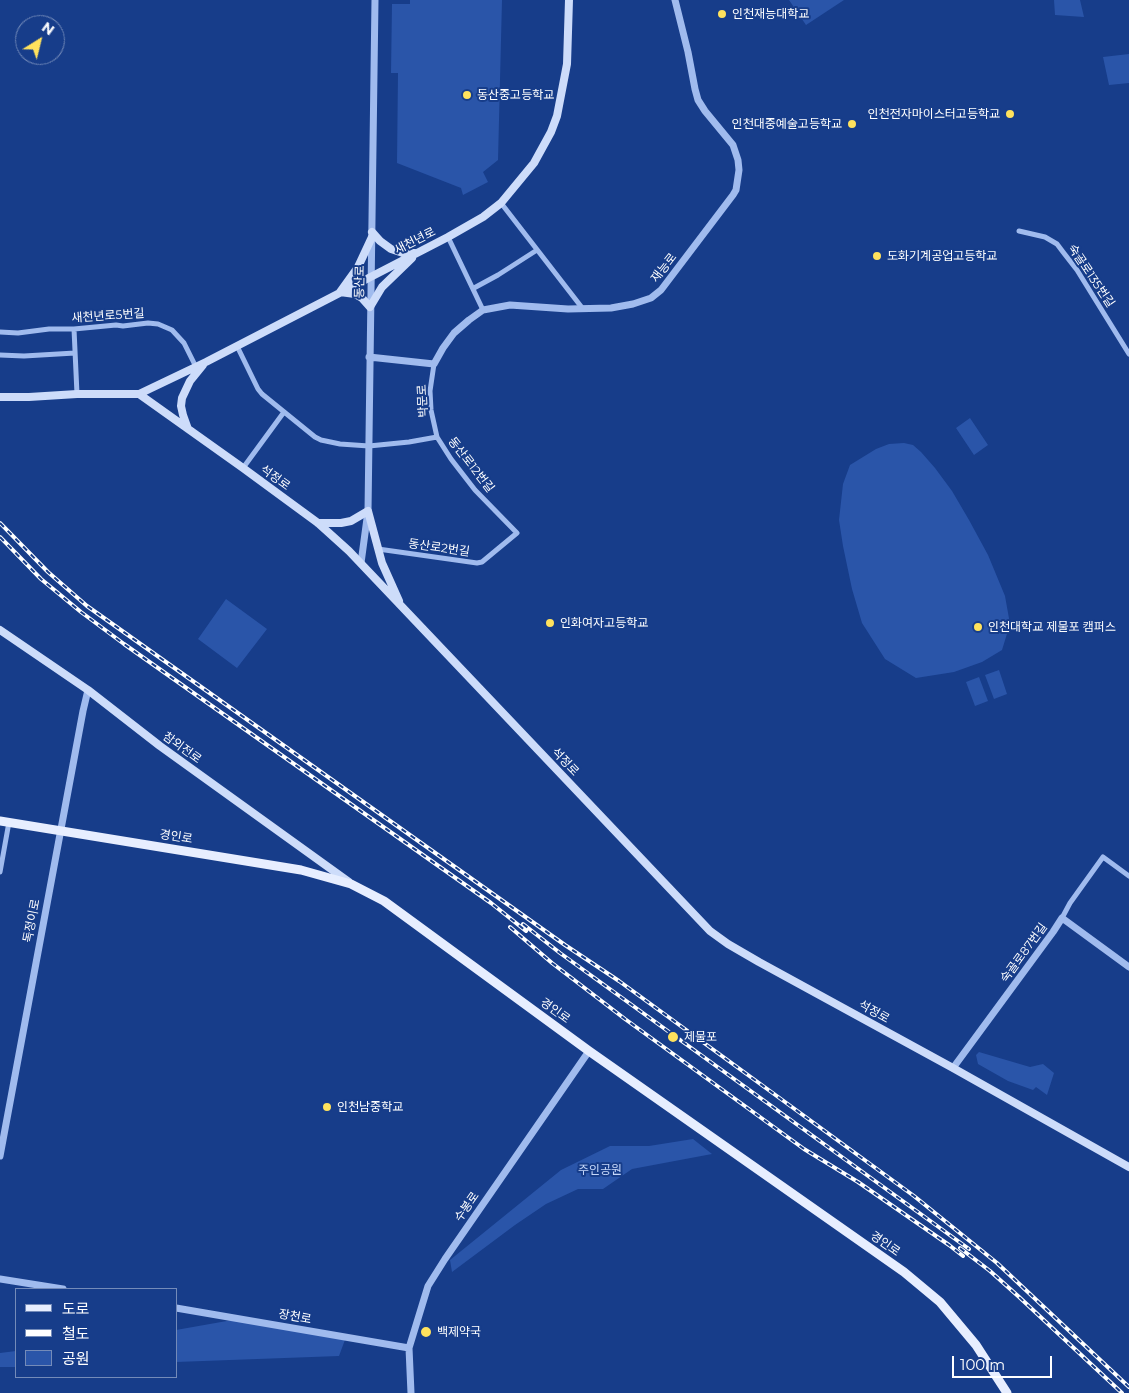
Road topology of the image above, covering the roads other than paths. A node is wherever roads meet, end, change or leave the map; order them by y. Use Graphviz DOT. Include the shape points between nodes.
graph roads {
  1 [pos="375,0"];
  2 [pos="569,0"];
  3 [pos="675,0"];
  4 [pos="501,203"];
  5 [pos="1019,231"];
  6 [pos="372,235"];
  7 [pos="448,237"];
  8 [pos="537,250"];
  9 [pos="417,253"];
  10 [pos="371,276"];
  11 [pos="474,288"];
  12 [pos="340,292"];
  13 [pos="370,307"];
  14 [pos="583,309"];
  15 [pos="483,310"];
  16 [pos="74,329"];
  17 [pos="0,332"];
  18 [pos="237,346"];
  19 [pos="74,353"];
  20 [pos="1129,354"];
  21 [pos="0,355"];
  22 [pos="369,357"];
  23 [pos="206,362"];
  24 [pos="434,364"];
  25 [pos="196,367"];
  26 [pos="77,394"];
  27 [pos="139,394"];
  28 [pos="0,397"];
  29 [pos="284,412"];
  30 [pos="189,430"];
  31 [pos="437,437"];
  32 [pos="369,446"];
  33 [pos="243,468"];
  34 [pos="368,511"];
  35 [pos="318,523"];
  36 [pos="517,533"];
  37 [pos="378,549"];
  38 [pos="361,564"];
  39 [pos="403,610"];
  40 [pos="0,630"];
  41 [pos="88,690"];
  42 [pos="4,822"];
  43 [pos="60,831"];
  44 [pos="0,872"];
  45 [pos="1129,876"];
  46 [pos="351,884"];
  47 [pos="1062,918"];
  48 [pos="1129,967"];
  49 [pos="589,1051"];
  50 [pos="953,1068"];
  51 [pos="0,1156"];
  52 [pos="1129,1166"];
  53 [pos="0,1278"];
  54 [pos="57,1288"];
  55 [pos="178,1308"];
  56 [pos="409,1348"];
  57 [pos="411,1393"];
  58 [pos="1007,1393"];
  1 -- 6 [label="street, 동산로"];
  2 -- 4 [label="main road, 새천년로" via="567,64 557,116 534,163"];
  3 -- 14 [label="street, 재능로" via="698,100 736,151 739,170 736,190 655,296 618,307"];
  4 -- 7 [label="main road, 새천년로"];
  4 -- 8 [label="street"];
  5 -- 20 [label="street, 숙골로135번길" via="1045,237 1057,244"];
  6 -- 9 [label="main road" via="391,249"];
  6 -- 10 [label="street, 동산로"];
  6 -- 12 [label="main road" via="358,267"];
  7 -- 9 [label="main road, 새천년로"];
  7 -- 11 [label="street"];
  8 -- 11 [label="street"];
  8 -- 14 [label="street"];
  9 -- 10 [label="main road, 새천년로"];
  9 -- 13 [label="main road" via="382,287"];
  10 -- 12 [label="main road, 새천년로"];
  10 -- 13 [label="street, 동산로"];
  11 -- 15 [label="street"];
  12 -- 13 [label="main road" via="355,294"];
  12 -- 18 [label="main road, 새천년로"];
  13 -- 22 [label="street, 동산로"];
  14 -- 15 [label="street, 재능로" via="510,305"];
  15 -- 24 [label="street, 재능로" via="454,333"];
  16 -- 17 [label="street, 새천년로5번길"];
  16 -- 19 [label="street"];
  16 -- 25 [label="street, 새천년로5번길" via="158,324 172,330 184,343"];
  18 -- 23 [label="main road, 새천년로"];
  18 -- 29 [label="street, 동산로12번길" via="258,389"];
  19 -- 21 [label="street"];
  19 -- 26 [label="street"];
  22 -- 24 [label="street"];
  22 -- 32 [label="street, 동산로"];
  23 -- 25 [label="main road, 새천년로"];
  23 -- 30 [label="main road" via="190,381 182,398 181,406"];
  24 -- 31 [label="street, 박문로" via="430,391"];
  25 -- 27 [label="main road, 새천년로"];
  26 -- 27 [label="main road"];
  26 -- 28 [label="main road"];
  27 -- 30 [label="main road, 석정로"];
  29 -- 32 [label="street, 동산로12번길" via="321,440"];
  29 -- 33 [label="street"];
  30 -- 33 [label="main road, 석정로"];
  31 -- 32 [label="street, 동산로12번길"];
  31 -- 36 [label="street, 동산로12번길" via="475,490"];
  32 -- 34 [label="street, 동산로"];
  33 -- 35 [label="main road, 석정로"];
  34 -- 35 [label="main road" via="341,524"];
  34 -- 37 [label="main road"];
  34 -- 38 [label="street, 동산로"];
  35 -- 38 [label="main road, 석정로"];
  36 -- 37 [label="street, 동산로2번길" via="477,563"];
  37 -- 39 [label="main road"];
  38 -- 39 [label="main road, 석정로"];
  39 -- 50 [label="main road, 석정로" via="710,931 751,957"];
  40 -- 41 [label="main road, 참외전로"];
  41 -- 43 [label="street, 독정이로"];
  41 -- 46 [label="main road, 참외전로"];
  42 -- 43 [label="main road, 경인로"];
  42 -- 44 [label="street"];
  43 -- 46 [label="main road, 경인로" via="301,870"];
  43 -- 51 [label="street, 독정이로"];
  45 -- 47 [label="street" via="1103,857"];
  46 -- 49 [label="main road, 경인로" via="384,901"];
  47 -- 48 [label="street, 숙골로87번길"];
  47 -- 50 [label="street, 숙골로87번길"];
  49 -- 56 [label="street, 수봉로" via="428,1286"];
  49 -- 58 [label="main road, 경인로" via="904,1272 940,1302 976,1346"];
  50 -- 52 [label="main road, 석정로"];
  53 -- 54 [label="street"];
  55 -- 56 [label="street, 장천로"];
  56 -- 57 [label="street, 수봉로"];
}
